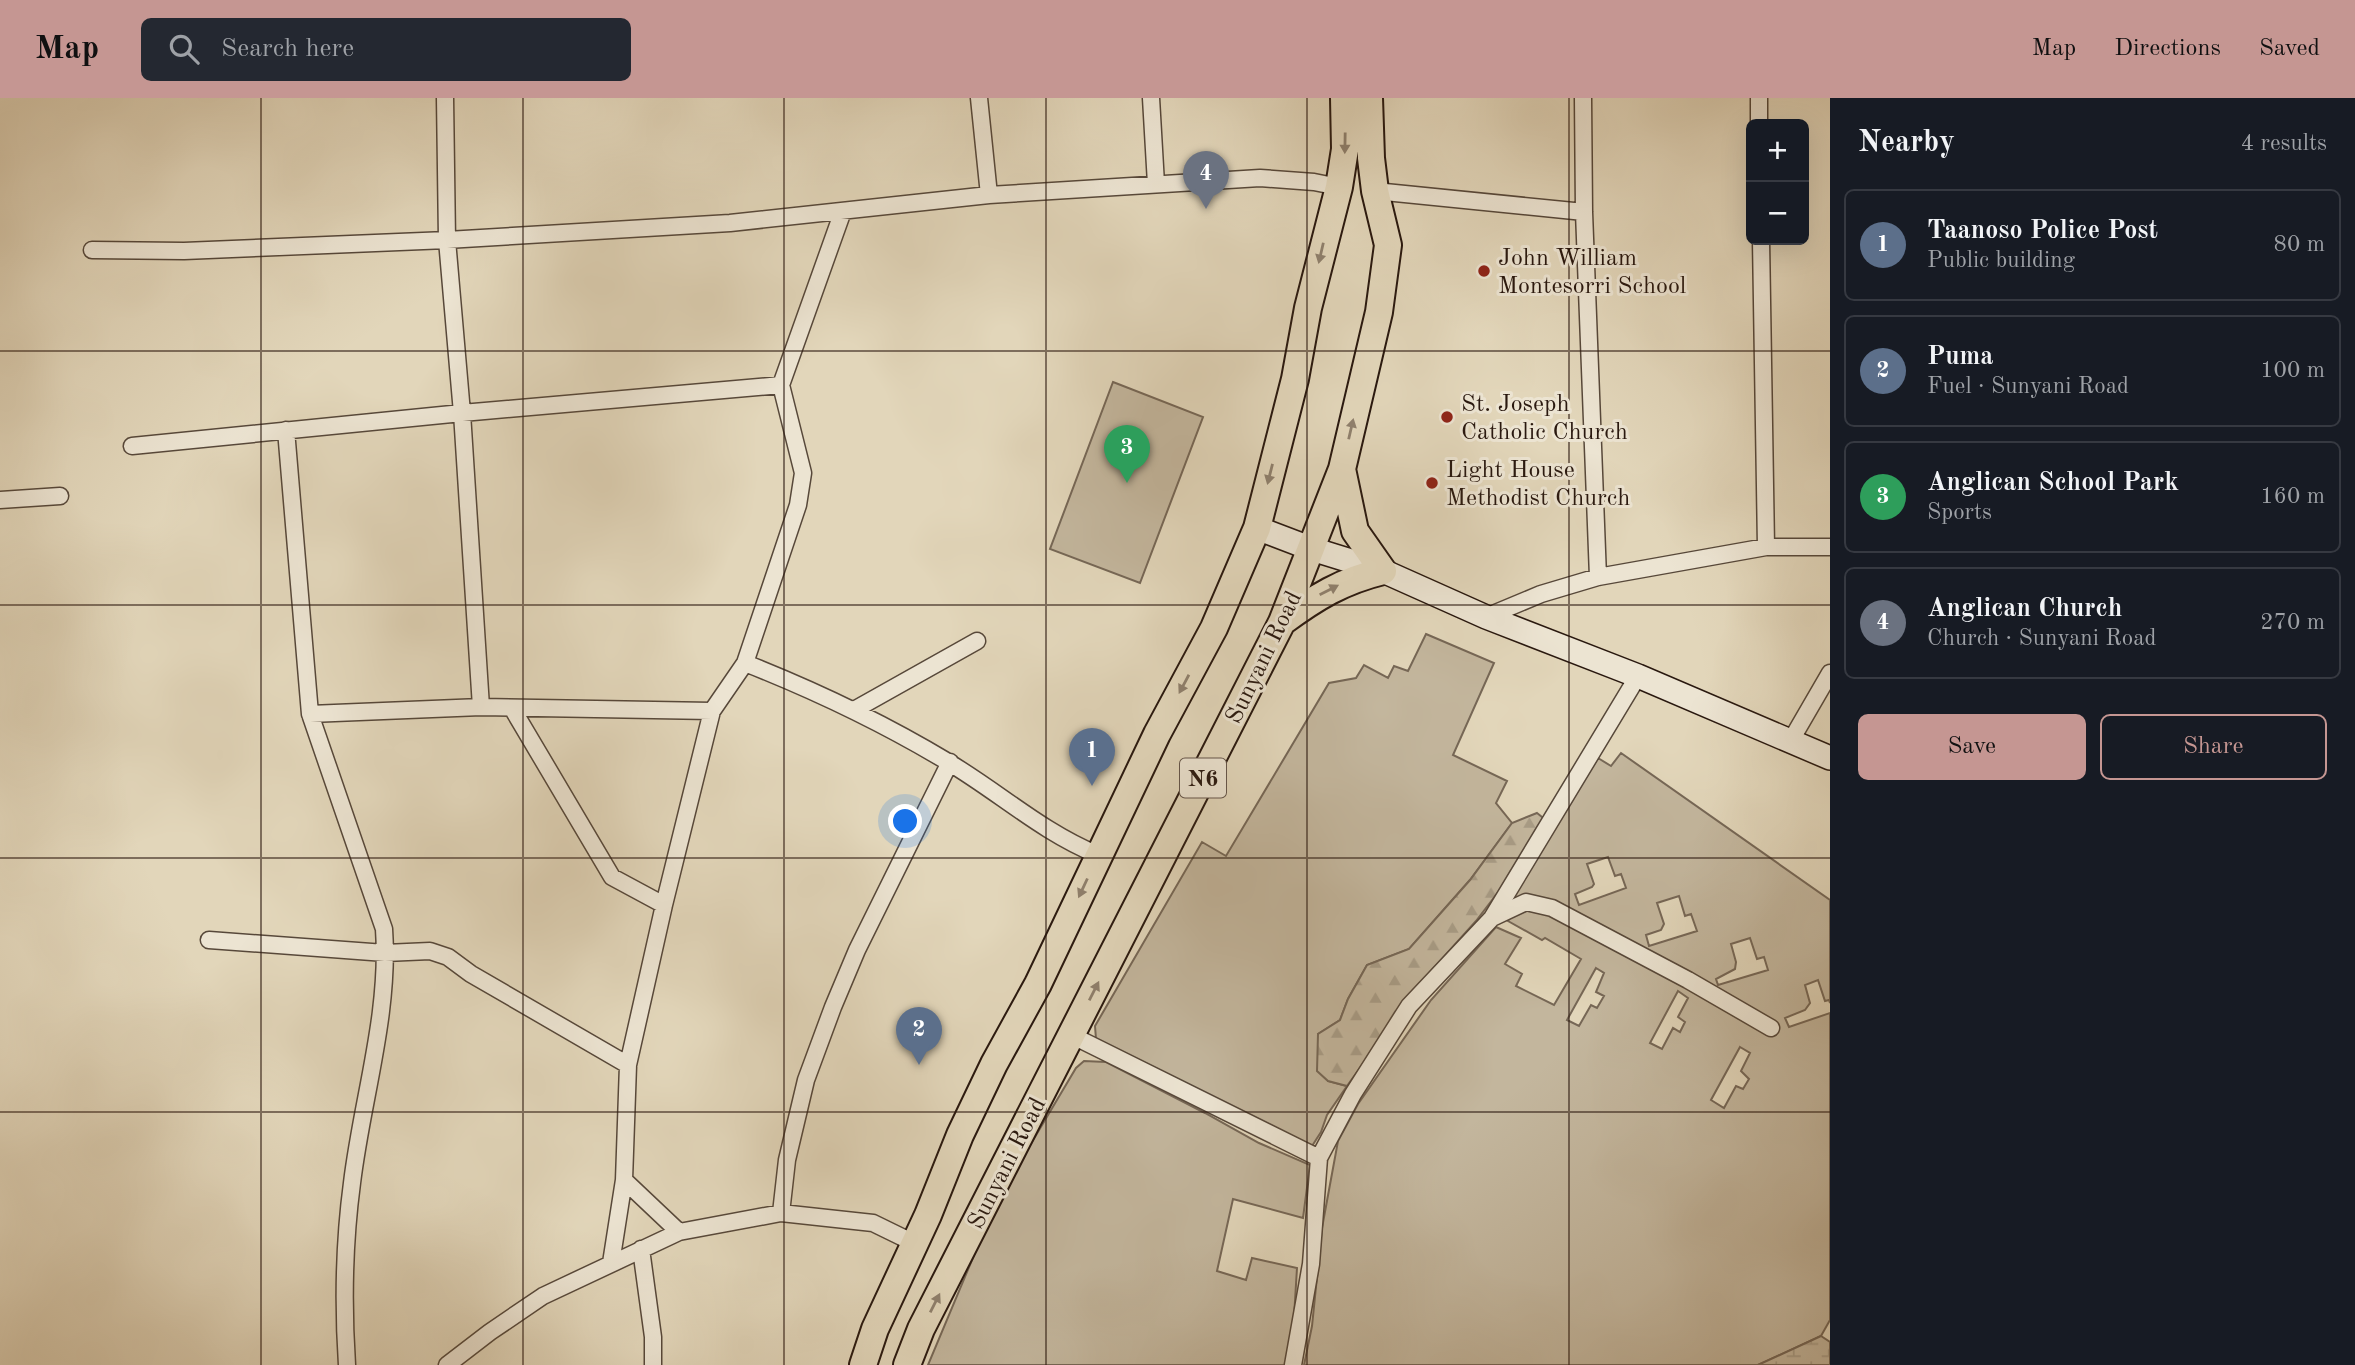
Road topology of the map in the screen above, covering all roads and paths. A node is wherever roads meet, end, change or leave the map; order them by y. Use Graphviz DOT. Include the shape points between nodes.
graph roads {
  1 [pos="445,98"];
  2 [pos="979,98"];
  3 [pos="1151,98"];
  4 [pos="1344,98"];
  5 [pos="1369,98"];
  6 [pos="1583,98"];
  7 [pos="1759,98"];
  8 [pos="1759,119"];
  9 [pos="1156,184"];
  10 [pos="1339,187"];
  11 [pos="1375,191"];
  12 [pos="989,195"];
  13 [pos="843,211"];
  14 [pos="1584,212"];
  15 [pos="447,240"];
  16 [pos="1761,245"];
  17 [pos="92,250"];
  18 [pos="781,385"];
  19 [pos="462,413"];
  20 [pos="286,430"];
  21 [pos="131,446"];
  22 [pos="1342,469"];
  23 [pos="61,496"];
  24 [pos="0,500"];
  25 [pos="1257,528"];
  26 [pos="1766,547"];
  27 [pos="1830,547"];
  28 [pos="1312,549"];
  29 [pos="1382,571"];
  30 [pos="1598,578"];
  31 [pos="1486,617"];
  32 [pos="1282,622"];
  33 [pos="977,641"];
  34 [pos="746,663"];
  35 [pos="1830,673"];
  36 [pos="1638,676"];
  37 [pos="481,707"];
  38 [pos="512,708"];
  39 [pos="854,710"];
  40 [pos="712,712"];
  41 [pos="310,714"];
  42 [pos="1790,742"];
  43 [pos="1830,758"];
  44 [pos="950,762"];
  45 [pos="1098,855"];
  46 [pos="664,905"];
  47 [pos="1492,918"];
  48 [pos="209,940"];
  49 [pos="385,953"];
  50 [pos="1771,1028"];
  51 [pos="1071,1035"];
  52 [pos="628,1065"];
  53 [pos="1319,1158"];
  54 [pos="624,1180"];
  55 [pos="781,1213"];
  56 [pos="679,1232"];
  57 [pos="914,1243"];
  58 [pos="641,1249"];
  59 [pos="611,1263"];
  60 [pos="347,1365"];
  61 [pos="447,1365"];
  62 [pos="653,1365"];
  63 [pos="863,1365"];
  64 [pos="907,1365"];
  65 [pos="1293,1365"];
  1 -- 15 [label="street"];
  2 -- 12 [label="street"];
  3 -- 9 [label="street"];
  4 -- 10 [label="main road, N6, one-way" via="1345,149"];
  5 -- 11 [label="main road, Sunyani Road / N6"];
  6 -- 14 [label="street"];
  7 -- 8 [label="street"];
  9 -- 10 [label="street" via="1260,178"];
  9 -- 12 [label="street"];
  10 -- 25 [label="main road, N6, one-way"];
  11 -- 14 [label="street"];
  22 -- 11 [label="main road, Sunyani Road / N6, one-way" via="1379,312 1388,245"];
  12 -- 13 [label="street"];
  13 -- 15 [label="street" via="730,223"];
  13 -- 18 [label="street"];
  14 -- 30 [label="street"];
  15 -- 17 [label="street" via="184,251"];
  15 -- 19 [label="street"];
  16 -- 26 [label="street"];
  18 -- 19 [label="street"];
  18 -- 34 [label="street" via="803,473 798,505"];
  19 -- 20 [label="street"];
  19 -- 37 [label="street"];
  20 -- 21 [label="street"];
  20 -- 41 [label="street"];
  22 -- 28 [label="main road, Sunyani Road / N6"];
  22 -- 29 [label="main road" via="1355,531"];
  23 -- 24 [label="street"];
  25 -- 28 [label="street"];
  25 -- 45 [label="main road, N6, one-way" via="1214,628"];
  26 -- 27 [label="street"];
  26 -- 30 [label="street"];
  28 -- 29 [label="street"];
  28 -- 32 [label="main road, Sunyani Road / N6"];
  29 -- 31 [label="street"];
  32 -- 29 [label="main road, one-way" via="1328,590"];
  30 -- 31 [label="street" via="1541,594"];
  31 -- 36 [label="street"];
  51 -- 32 [label="main road, Sunyani Road / N6, one-way"];
  33 -- 39 [label="street"];
  34 -- 39 [label="street"];
  34 -- 40 [label="street"];
  35 -- 42 [label="street"];
  36 -- 42 [label="street"];
  36 -- 47 [label="street"];
  37 -- 38 [label="street"];
  37 -- 41 [label="street"];
  38 -- 40 [label="street"];
  38 -- 46 [label="street" via="612,877"];
  39 -- 44 [label="street"];
  40 -- 46 [label="street"];
  41 -- 49 [label="street" via="384,929"];
  42 -- 43 [label="street"];
  44 -- 45 [label="street" via="1066,842"];
  44 -- 55 [label="street" via="833,1007 806,1080 787,1160"];
  45 -- 57 [label="main road, N6, one-way" via="1038,984 988,1076"];
  46 -- 52 [label="street"];
  47 -- 50 [label="street" via="1526,902 1552,908"];
  47 -- 53 [label="street" via="1409,1006"];
  48 -- 49 [label="street"];
  49 -- 52 [label="street" via="430,951 448,957"];
  49 -- 60 [label="street" via="381,1015 352,1184 344,1318"];
  51 -- 53 [label="street"];
  64 -- 51 [label="main road, Sunyani Road / N6, one-way"];
  52 -- 54 [label="street"];
  53 -- 65 [label="street" via="1311,1264"];
  54 -- 56 [label="street"];
  54 -- 59 [label="street"];
  55 -- 56 [label="street"];
  55 -- 57 [label="street" via="873,1223"];
  56 -- 58 [label="street"];
  57 -- 63 [label="main road, N6"];
  58 -- 59 [label="street"];
  58 -- 62 [label="street"];
  59 -- 61 [label="street" via="543,1296"];
}
